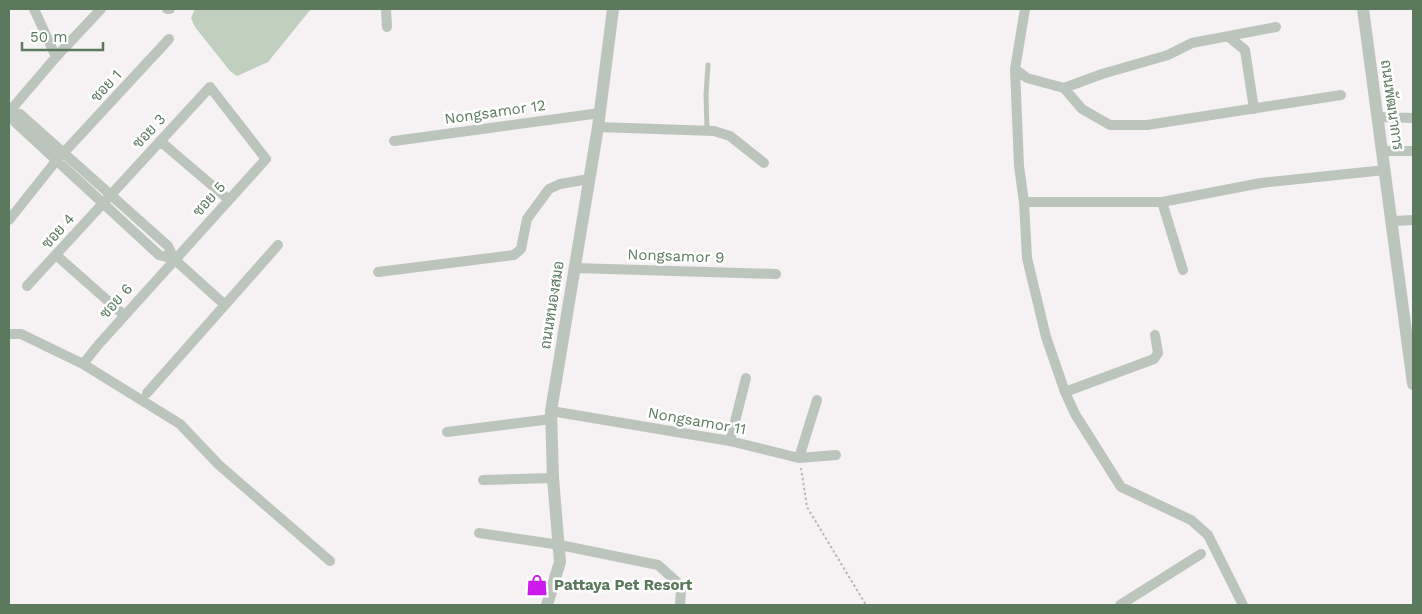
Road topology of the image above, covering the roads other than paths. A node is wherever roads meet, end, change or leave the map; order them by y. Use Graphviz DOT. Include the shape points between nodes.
graph roads {
  1 [pos="34,9"];
  2 [pos="101,9"];
  3 [pos="386,9"];
  4 [pos="612,9"];
  5 [pos="1024,9"];
  6 [pos="1363,9"];
  7 [pos="387,27"];
  8 [pos="1276,27"];
  9 [pos="1229,37"];
  10 [pos="170,39"];
  11 [pos="56,56"];
  12 [pos="708,65"];
  13 [pos="1015,69"];
  14 [pos="1064,88"];
  15 [pos="1341,95"];
  16 [pos="1254,109"];
  17 [pos="9,112"];
  18 [pos="600,113"];
  19 [pos="1378,117"];
  20 [pos="1413,118"];
  21 [pos="598,128"];
  22 [pos="707,130"];
  23 [pos="160,141"];
  24 [pos="394,141"];
  25 [pos="1383,151"];
  26 [pos="1413,151"];
  27 [pos="64,152"];
  28 [pos="266,159"];
  29 [pos="56,161"];
  30 [pos="764,163"];
  31 [pos="1385,170"];
  32 [pos="590,179"];
  33 [pos="110,194"];
  34 [pos="228,200"];
  35 [pos="1024,202"];
  36 [pos="1162,202"];
  37 [pos="102,203"];
  38 [pos="9,220"];
  39 [pos="1413,220"];
  40 [pos="1392,221"];
  41 [pos="278,245"];
  42 [pos="56,255"];
  43 [pos="174,260"];
  44 [pos="574,268"];
  45 [pos="1183,270"];
  46 [pos="378,272"];
  47 [pos="776,274"];
  48 [pos="27,286"];
  49 [pos="225,305"];
  50 [pos="124,315"];
  51 [pos="1410,329"];
  52 [pos="9,334"];
  53 [pos="1155,335"];
  54 [pos="83,364"];
  55 [pos="746,378"];
  56 [pos="1413,384"];
  57 [pos="1065,392"];
  58 [pos="147,393"];
  59 [pos="817,400"];
  60 [pos="551,415"];
  61 [pos="447,432"];
  62 [pos="730,441"];
  63 [pos="836,455"];
  64 [pos="799,458"];
  65 [pos="553,478"];
  66 [pos="483,480"];
  67 [pos="479,533"];
  68 [pos="560,544"];
  69 [pos="1201,554"];
  70 [pos="330,561"];
  71 [pos="547,605"];
  72 [pos="680,605"];
  73 [pos="1120,605"];
  74 [pos="1243,605"];
  1 -- 11 [label="street"];
  2 -- 11 [label="street"];
  3 -- 7 [label="street"];
  4 -- 18 [label="street, ถนนหนองสมอ"];
  5 -- 13 [label="street"];
  6 -- 19 [label="street, ถนนพัฒนาการ"];
  8 -- 9 [label="street"];
  9 -- 14 [label="street" via="1192,44 1168,55"];
  9 -- 16 [label="street" via="1245,50"];
  10 -- 27 [label="street, ซอย 1"];
  11 -- 17 [label="street"];
  12 -- 22 [label="lane"];
  13 -- 14 [label="street" via="1027,78"];
  13 -- 35 [label="street" via="1019,166"];
  14 -- 16 [label="street" via="1082,109 1117,126 1147,125"];
  15 -- 16 [label="street"];
  17 -- 27 [label="street" via="20,114"];
  17 -- 29 [label="street" via="15,122"];
  18 -- 21 [label="street, ถนนหนองสมอ"];
  18 -- 24 [label="street, Nongsamor 12"];
  19 -- 20 [label="street"];
  19 -- 25 [label="street, ถนนพัฒนาการ"];
  21 -- 22 [label="street"];
  21 -- 32 [label="street, ถนนหนองสมอ"];
  22 -- 30 [label="street" via="730,136"];
  23 -- 28 [label="street, ซอย 3" via="210,87"];
  23 -- 33 [label="street, ซอย 3"];
  23 -- 34 [label="street"];
  25 -- 26 [label="street"];
  25 -- 31 [label="street, ถนนพัฒนาการ"];
  27 -- 29 [label="street, ซอย 1"];
  27 -- 33 [label="street"];
  28 -- 34 [label="street, ซอย 5"];
  29 -- 37 [label="street"];
  29 -- 38 [label="street, ซอย 1"];
  31 -- 36 [label="street" via="1261,183"];
  31 -- 40 [label="street, ถนนพัฒนาการ"];
  32 -- 44 [label="street, ถนนหนองสมอ"];
  32 -- 46 [label="street" via="549,189 527,219 521,249 514,255"];
  33 -- 37 [label="street, ซอย 4"];
  33 -- 43 [label="street" via="168,246"];
  34 -- 43 [label="street, ซอย 5"];
  35 -- 36 [label="street"];
  35 -- 57 [label="street" via="1027,258 1046,337"];
  36 -- 45 [label="street"];
  37 -- 42 [label="street, ซอย 4"];
  37 -- 43 [label="street" via="159,255"];
  39 -- 40 [label="street"];
  40 -- 51 [label="street, ถนนพัฒนาการ"];
  41 -- 49 [label="street"];
  42 -- 48 [label="street, ซอย 4"];
  42 -- 50 [label="street"];
  43 -- 49 [label="street"];
  43 -- 50 [label="street, ซอย 6"];
  44 -- 47 [label="street, Nongsamor 9"];
  44 -- 60 [label="street, ถนนหนองสมอ"];
  49 -- 58 [label="street"];
  50 -- 54 [label="street, ซอย 6"];
  51 -- 56 [label="street, ถนนพัฒนาการ"];
  52 -- 54 [label="street" via="21,334"];
  53 -- 57 [label="street" via="1158,353 1154,359"];
  54 -- 70 [label="street" via="180,424 219,465"];
  55 -- 62 [label="street"];
  57 -- 74 [label="street" via="1075,414 1121,487 1191,520 1208,535"];
  59 -- 64 [label="street"];
  60 -- 61 [label="street, Nongsamor 11"];
  60 -- 62 [label="street, Nongsamor 11"];
  60 -- 65 [label="street, ถนนหนองสมอ"];
  62 -- 64 [label="street, Nongsamor 11"];
  63 -- 64 [label="street, Nongsamor 11"];
  65 -- 66 [label="street"];
  65 -- 68 [label="street, ถนนหนองสมอ"];
  67 -- 68 [label="street"];
  68 -- 71 [label="street, ถนนหนองสมอ" via="560,562"];
  68 -- 72 [label="street" via="658,565 677,582 681,590"];
  69 -- 73 [label="street"];
}
